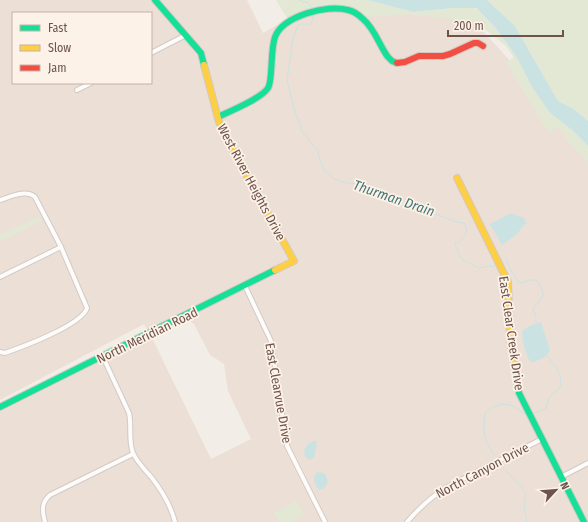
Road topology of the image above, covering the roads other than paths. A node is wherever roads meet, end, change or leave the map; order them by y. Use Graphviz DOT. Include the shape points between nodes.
graph roads {
  1 [pos="155,0"];
  2 [pos="186,35"];
  3 [pos="483,46"];
  4 [pos="152,52"];
  5 [pos="89,84"];
  6 [pos="77,90"];
  7 [pos="218,117"];
  8 [pos="457,178"];
  9 [pos="0,200"];
  10 [pos="62,247"];
  11 [pos="294,261"];
  12 [pos="0,277"];
  13 [pos="245,286"];
  14 [pos="0,352"];
  15 [pos="102,357"];
  16 [pos="0,407"];
  17 [pos="542,439"];
  18 [pos="133,454"];
  19 [pos="588,463"];
  20 [pos="562,477"];
  21 [pos="45,522"];
  22 [pos="175,522"];
  23 [pos="324,522"];
  24 [pos="407,522"];
  25 [pos="584,522"];
  1 -- 2 [label="street, West River Heights Drive"];
  2 -- 4 [label="street"];
  2 -- 7 [label="street, West River Heights Drive" via="201,53"];
  3 -- 7 [label="street" via="474,43 448,54 421,56 395,63 390,60 369,24 349,10 338,9 298,16 276,33 269,87 263,95"];
  5 -- 6 [label="street"];
  7 -- 11 [label="street, West River Heights Drive" via="225,136"];
  8 -- 17 [label="street, East Clear Creek Drive" via="507,278 510,339 519,393"];
  9 -- 10 [label="street" via="25,193 32,194"];
  10 -- 12 [label="street"];
  10 -- 14 [label="street" via="87,305 87,311 67,326 42,339 5,353"];
  11 -- 13 [label="street, North Meridian Road"];
  13 -- 15 [label="street, North Meridian Road"];
  13 -- 23 [label="street, East Clearvue Drive" via="271,341 287,446"];
  15 -- 16 [label="street, North Meridian Road"];
  15 -- 18 [label="street" via="128,408"];
  17 -- 20 [label="street, East Clear Creek Drive"];
  17 -- 24 [label="street, North Canyon Drive" via="432,496"];
  18 -- 21 [label="street" via="50,495 43,504"];
  18 -- 22 [label="street" via="164,496"];
  19 -- 20 [label="street"];
  20 -- 25 [label="street, East Clear Creek Drive"];
}
